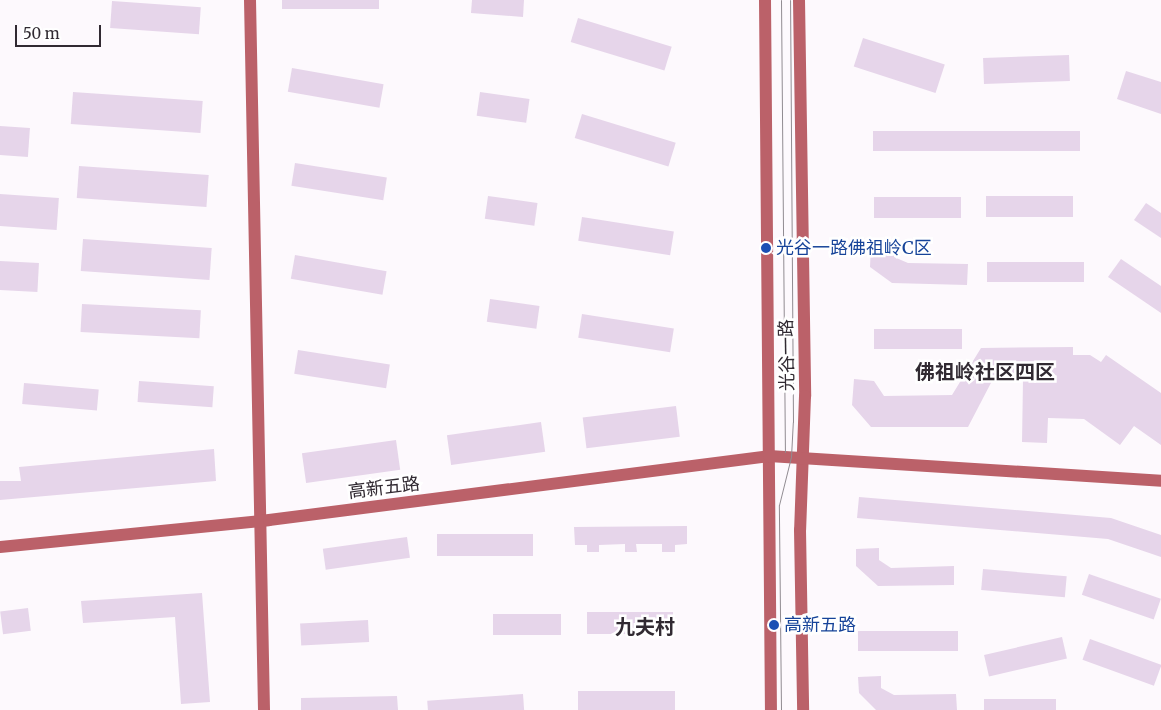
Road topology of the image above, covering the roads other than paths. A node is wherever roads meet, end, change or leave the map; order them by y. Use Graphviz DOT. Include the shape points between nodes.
graph roads {
  1 [pos="250,0"];
  2 [pos="258,0"];
  3 [pos="765,0"];
  4 [pos="799,0"];
  5 [pos="769,456"];
  6 [pos="803,457"];
  7 [pos="1161,481"];
  8 [pos="265,520"];
  9 [pos="0,548"];
  10 [pos="264,710"];
  11 [pos="273,710"];
  12 [pos="771,710"];
  13 [pos="803,710"];
  1 -- 8 [label="main road"];
  2 -- 8 [label="main road"];
  3 -- 5 [label="main road, 光谷一路"];
  4 -- 6 [label="main road, 光谷一路"];
  5 -- 6 [label="main road, 高新五路"];
  5 -- 8 [label="main road, 高新五路"];
  5 -- 12 [label="main road, 光谷一路"];
  6 -- 7 [label="main road, 高新五路"];
  6 -- 13 [label="main road, 光谷一路"];
  8 -- 9 [label="main road, 高新五路"];
  8 -- 10 [label="main road"];
  8 -- 11 [label="main road"];
}
